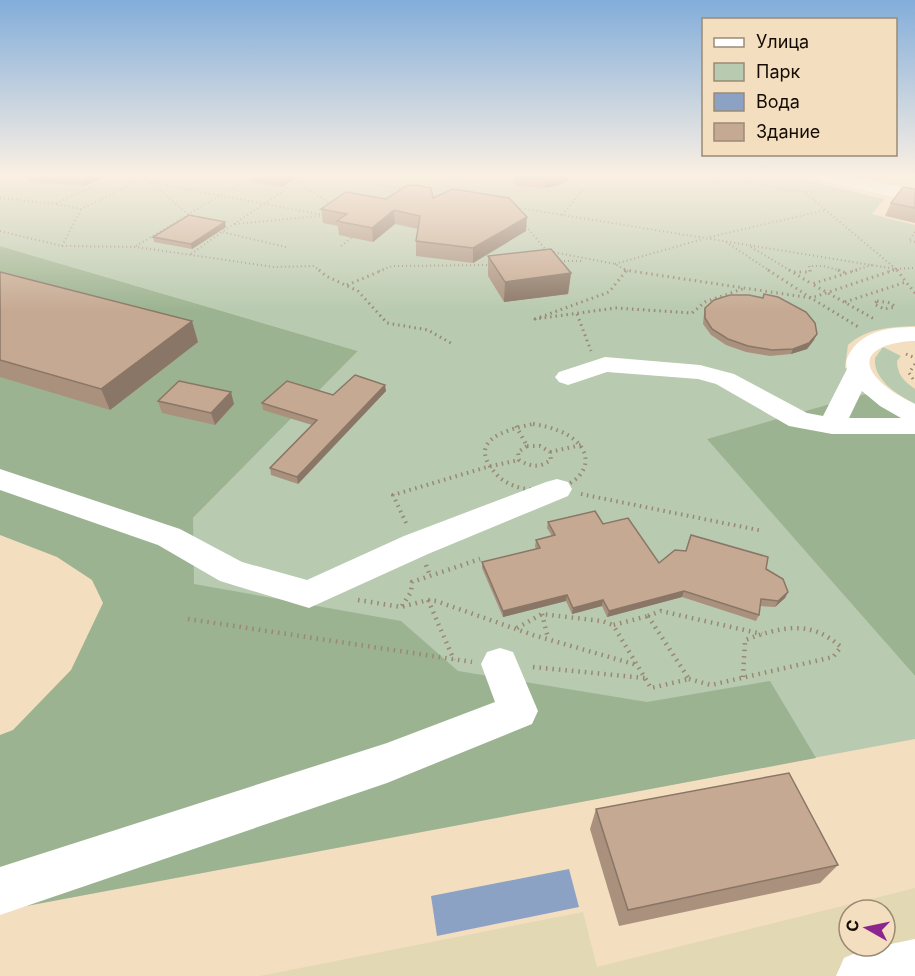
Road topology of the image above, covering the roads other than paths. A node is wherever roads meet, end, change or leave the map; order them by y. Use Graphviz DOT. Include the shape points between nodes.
graph roads {
  1 [pos="915,334"];
  2 [pos="859,370"];
  3 [pos="568,377"];
  4 [pos="915,414"];
  5 [pos="832,426"];
  6 [pos="915,426"];
  7 [pos="0,479"];
  8 [pos="568,492"];
  9 [pos="508,646"];
  10 [pos="0,891"];
  11 [pos="915,965"];
  12 [pos="862,976"];
  1 -- 2 [label="street" via="881,329 859,359"];
  2 -- 4 [label="street" via="874,389"];
  2 -- 5 [label="street"];
  3 -- 5 [label="street" via="605,364 713,374 787,416"];
  5 -- 6 [label="street"];
  7 -- 8 [label="street" via="169,537 232,572 309,594 416,545"];
  9 -- 10 [label="street" via="518,711 387,763"];
  11 -- 12 [label="street"];
}
